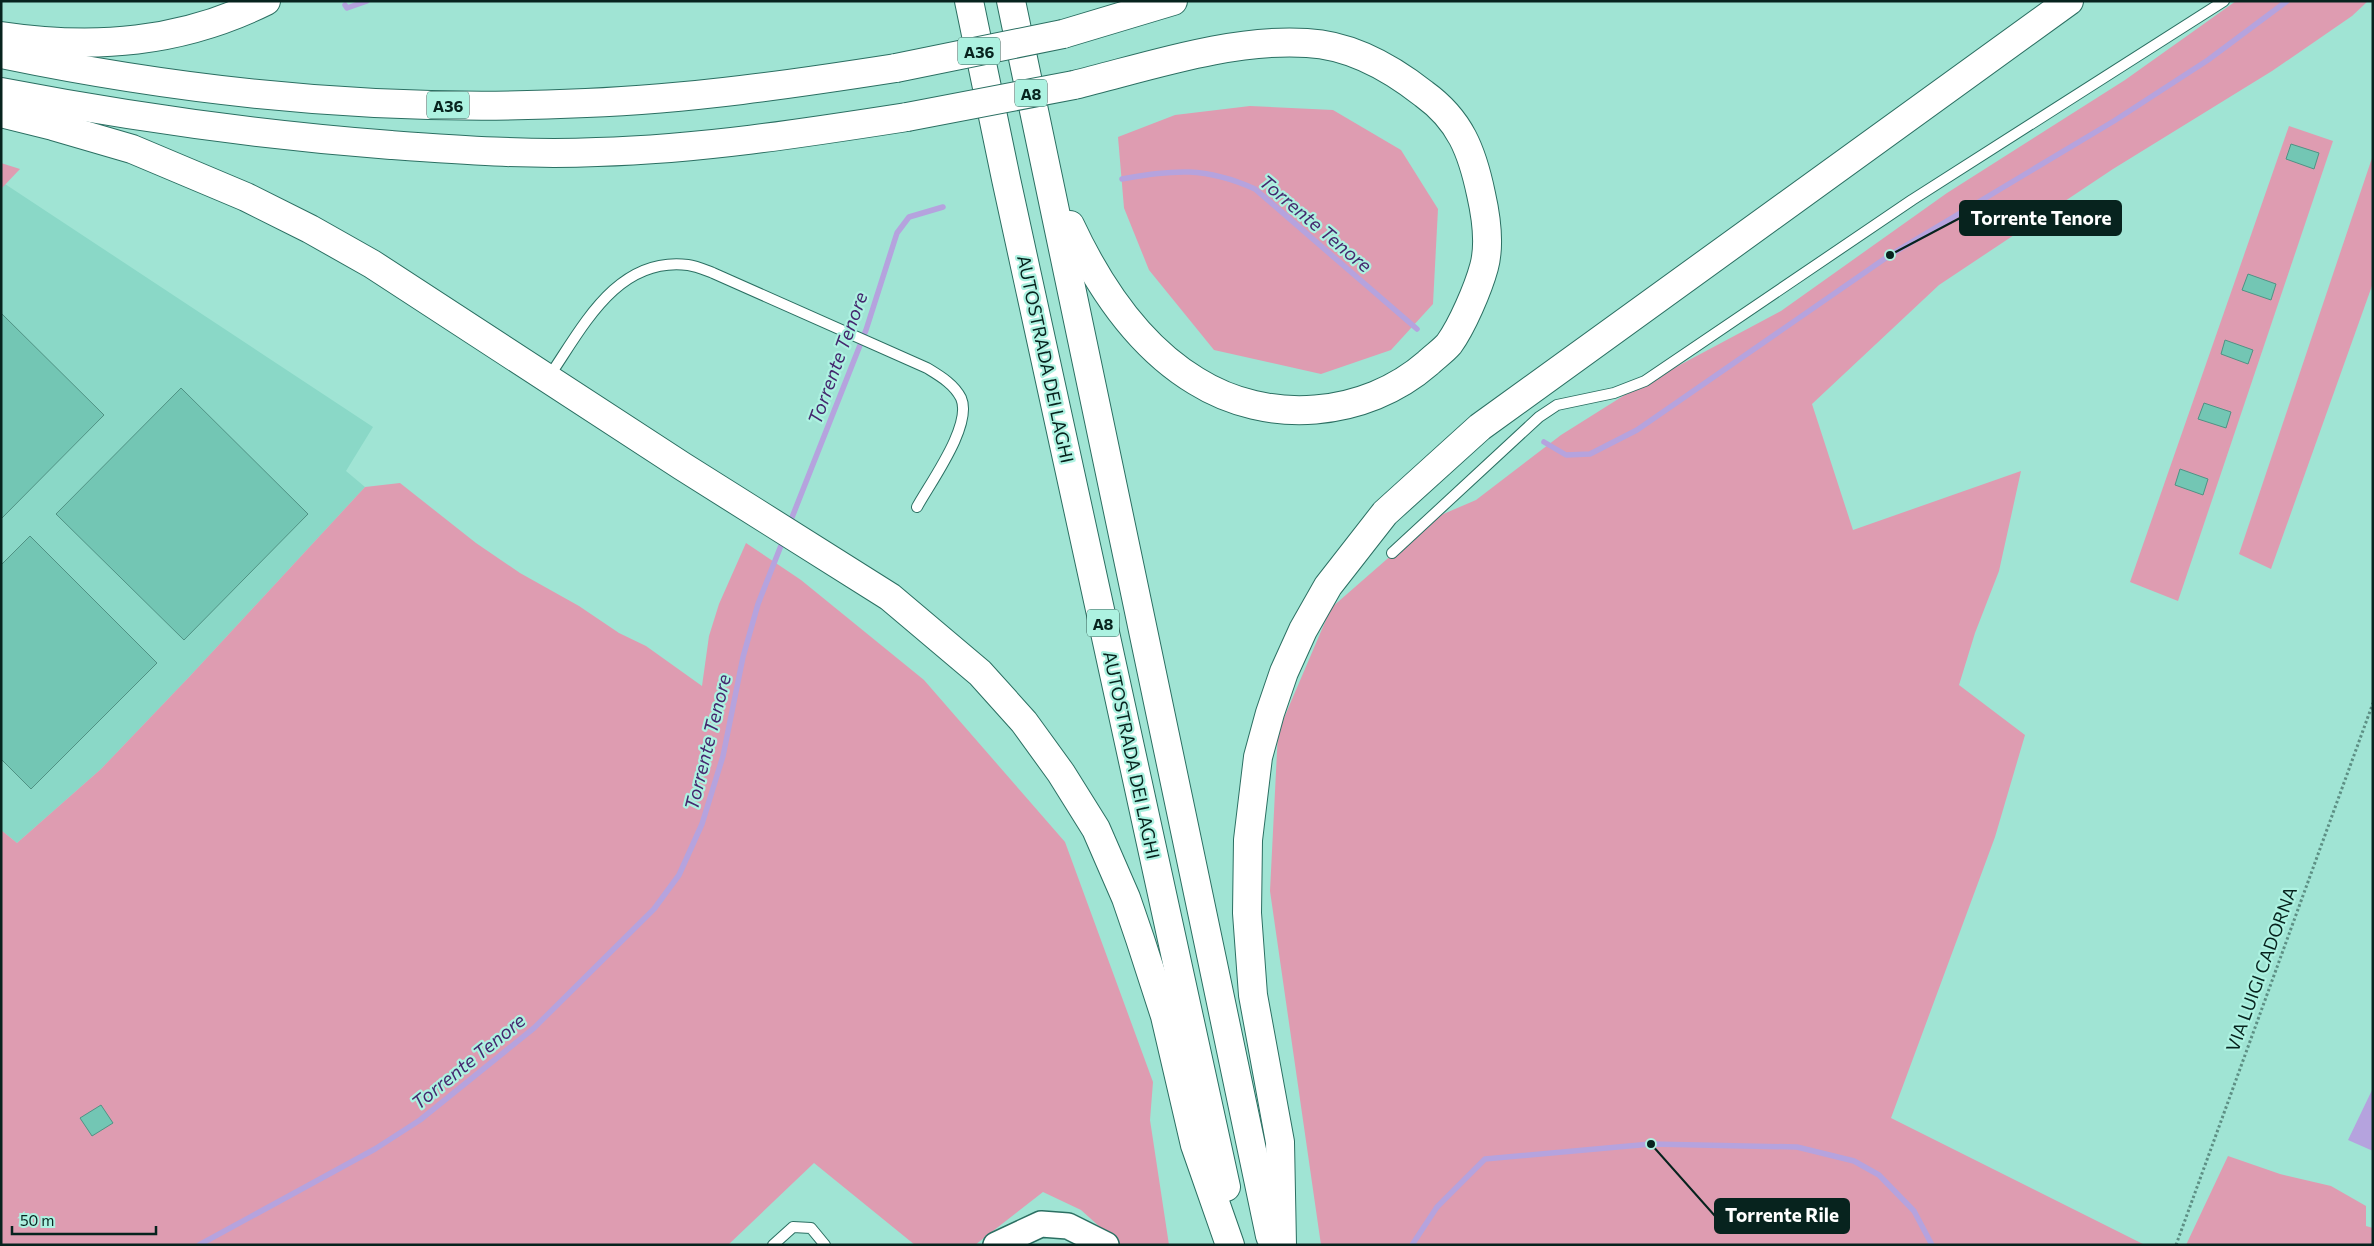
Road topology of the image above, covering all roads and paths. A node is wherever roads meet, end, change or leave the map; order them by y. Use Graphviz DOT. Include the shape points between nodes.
graph roads {
  1 [pos="266,1"];
  2 [pos="969,1"];
  3 [pos="1011,1"];
  4 [pos="1173,1"];
  5 [pos="2069,1"];
  6 [pos="2224,1"];
  7 [pos="1,36"];
  8 [pos="1,54"];
  9 [pos="1,92"];
  10 [pos="1,113"];
  11 [pos="1051,185"];
  12 [pos="548,379"];
  13 [pos="917,506"];
  14 [pos="1392,552"];
  15 [pos="2373,703"];
  16 [pos="824,1244"];
  17 [pos="773,1245"];
  18 [pos="996,1245"];
  19 [pos="1106,1245"];
  20 [pos="1230,1245"];
  21 [pos="1238,1245"];
  22 [pos="1272,1245"];
  23 [pos="1282,1245"];
  24 [pos="2176,1245"];
  1 -- 7 [label="highway" via="234,17 186,32 145,40 41,42"];
  2 -- 21 [label="highway, AUTOSTRADA DEI LAGHI / A8"];
  3 -- 11 [label="highway, AUTOSTRADA DEI LAGHI / A8"];
  4 -- 8 [label="highway, A36, bridge" via="1062,34 896,68 708,94 587,104 494,106 299,98 151,81"];
  5 -- 23 [label="highway" via="1480,427 1385,512 1328,586 1303,630 1270,713 1258,757 1248,840 1247,913 1253,995 1280,1142"];
  6 -- 14 [label="lane" via="1912,200 1645,381 1614,393 1557,405 1539,417"];
  9 -- 11 [label="highway, bridge" via="216,129 345,142 493,153 597,152 697,147 907,117 1074,85 1252,44 1308,43 1355,53 1399,74 1444,108 1461,134 1477,173 1484,206 1485,266 1448,344 1413,375 1378,396 1332,409 1285,410 1235,400 1196,382 1157,352 1120,310 1086,258"];
  10 -- 12 [label="highway" via="132,149 246,197 372,264"];
  11 -- 22 [label="highway, AUTOSTRADA DEI LAGHI / A8"];
  12 -- 13 [label="lane" via="607,294 624,280 664,266 688,265 713,273 890,351 946,380 961,400 964,413 960,428"];
  12 -- 20 [label="highway" via="890,598 980,673 1024,722 1062,773 1096,829 1126,898 1164,1016 1195,1145"];
  15 -- 24 [label="path, VIA LUIGI CADORNA"];
  16 -- 17 [label="lane" via="811,1228 793,1227"];
  18 -- 19 [label="street" via="1041,1224 1068,1226"];
}
